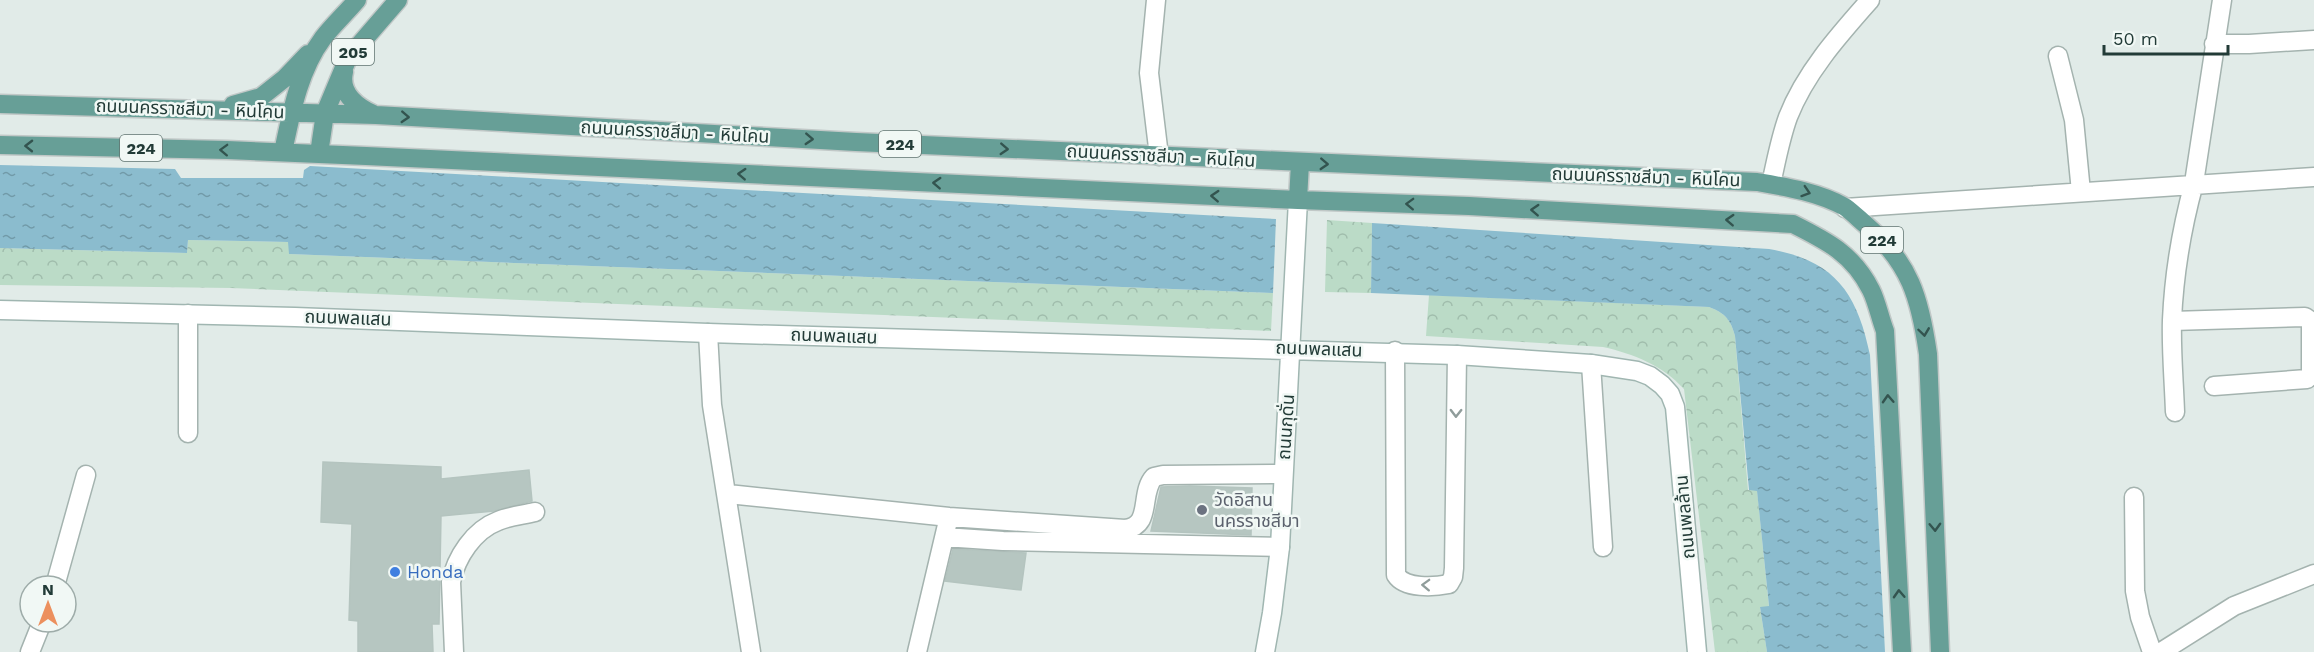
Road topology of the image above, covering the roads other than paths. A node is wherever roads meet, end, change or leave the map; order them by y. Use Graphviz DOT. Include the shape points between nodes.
graph roads {
  1 [pos="398,0"];
  2 [pos="1156,0"];
  3 [pos="1870,0"];
  4 [pos="2222,0"];
  5 [pos="351,2"];
  6 [pos="322,40"];
  7 [pos="2314,40"];
  8 [pos="2214,44"];
  9 [pos="2058,57"];
  10 [pos="348,58"];
  11 [pos="0,104"];
  12 [pos="214,110"];
  13 [pos="291,112"];
  14 [pos="325,113"];
  15 [pos="376,115"];
  16 [pos="0,145"];
  17 [pos="283,152"];
  18 [pos="319,154"];
  19 [pos="1159,156"];
  20 [pos="1300,163"];
  21 [pos="2314,177"];
  22 [pos="2194,183"];
  23 [pos="1771,184"];
  24 [pos="2081,192"];
  25 [pos="1298,200"];
  26 [pos="1845,208"];
  27 [pos="0,310"];
  28 [pos="188,314"];
  29 [pos="2172,321"];
  30 [pos="708,333"];
  31 [pos="1291,348"];
  32 [pos="1395,351"];
  33 [pos="1457,354"];
  34 [pos="1591,364"];
  35 [pos="1662,385"];
  36 [pos="2214,386"];
  37 [pos="2175,412"];
  38 [pos="188,433"];
  39 [pos="1283,474"];
  40 [pos="86,476"];
  41 [pos="728,494"];
  42 [pos="2134,497"];
  43 [pos="535,512"];
  44 [pos="949,517"];
  45 [pos="944,537"];
  46 [pos="1280,547"];
  47 [pos="1603,547"];
  48 [pos="2314,573"];
  49 [pos="58,574"];
  50 [pos="37,634"];
  51 [pos="30,652"];
  52 [pos="454,652"];
  53 [pos="751,652"];
  54 [pos="917,652"];
  55 [pos="1265,652"];
  56 [pos="1697,652"];
  57 [pos="1902,652"];
  58 [pos="1940,652"];
  59 [pos="2152,652"];
  60 [pos="2161,652"];
  1 -- 10 [label="main road, 205"];
  2 -- 19 [label="street" via="1149,73"];
  3 -- 23 [label="street" via="1801,89 1784,131"];
  4 -- 8 [label="street"];
  5 -- 6 [label="main road, 205"];
  6 -- 12 [label="main road" via="261,97"];
  6 -- 13 [label="main road, 205" via="307,67"];
  7 -- 8 [label="street"];
  8 -- 22 [label="street"];
  9 -- 24 [label="street" via="2074,120"];
  10 -- 14 [label="main road, 205"];
  10 -- 15 [label="main road" via="343,77 346,93 357,106"];
  11 -- 12 [label="main road, ถนนนครราชสีมา - หินโคน / 224"];
  12 -- 13 [label="main road, ถนนนครราชสีมา - หินโคน / 224"];
  13 -- 14 [label="main road, ถนนนครราชสีมา - หินโคน / 224"];
  13 -- 17 [label="main road, 205"];
  14 -- 15 [label="main road, ถนนนครราชสีมา - หินโคน / 224"];
  14 -- 18 [label="main road, 205"];
  15 -- 19 [label="main road, ถนนนครราชสีมา - หินโคน / 224, one-way"];
  17 -- 16 [label="main road, ถนนนครราชสีมา - หินโคน / 224, one-way"];
  17 -- 18 [label="main road, ถนนนครราชสีมา - หินโคน / 224"];
  25 -- 18 [label="main road, ถนนนครราชสีมา - หินโคน / 224, one-way"];
  19 -- 20 [label="main road, ถนนนครราชสีมา - หินโคน / 224"];
  20 -- 23 [label="main road, ถนนนครราชสีมา - หินโคน / 224, one-way"];
  20 -- 25 [label="main road"];
  21 -- 22 [label="street"];
  22 -- 24 [label="street"];
  22 -- 29 [label="street" via="2178,262"];
  23 -- 26 [label="main road, ถนนนครราชสีมา - หินโคน / 224, one-way" via="1805,191"];
  24 -- 26 [label="street"];
  25 -- 31 [label="street, ถนนกุดั่น"];
  57 -- 25 [label="main road, ถนนนครราชสีมา - หินโคน / 224, one-way" via="1885,331 1871,290 1849,259 1827,240 1793,224"];
  26 -- 58 [label="main road, ถนนนครราชสีมา - หินโคน / 224, one-way" via="1889,246 1909,277 1922,313 1928,354"];
  27 -- 28 [label="street, ถนนพลแสน"];
  28 -- 30 [label="street, ถนนพลแสน"];
  28 -- 38 [label="street"];
  29 -- 36 [label="street" via="2306,317 2312,322 2311,371 2307,379"];
  29 -- 37 [label="street"];
  30 -- 31 [label="street, ถนนพลแสน"];
  30 -- 41 [label="street" via="712,405"];
  31 -- 32 [label="street, ถนนพลแสน"];
  31 -- 39 [label="street, ถนนกุดั่น"];
  32 -- 33 [label="street, ถนนพลแสน"];
  33 -- 32 [label="street, one-way" via="1453,577 1449,584 1424,585 1404,582 1396,575"];
  33 -- 34 [label="street, ถนนพลแสน"];
  34 -- 35 [label="street, ถนนพลแสน" via="1637,371"];
  34 -- 47 [label="street"];
  35 -- 56 [label="street, ถนนพลล้าน" via="1671,394 1675,407"];
  39 -- 44 [label="street" via="1154,477 1142,520 1129,529"];
  39 -- 46 [label="street, ถนนกุดั่น"];
  40 -- 49 [label="street"];
  41 -- 44 [label="street"];
  41 -- 53 [label="street"];
  42 -- 59 [label="street" via="2135,591"];
  43 -- 52 [label="street" via="499,520 482,529 463,551 451,582"];
  44 -- 45 [label="street"];
  45 -- 46 [label="street"];
  45 -- 54 [label="street"];
  46 -- 55 [label="street, ถนนกุดั่น"];
  48 -- 60 [label="street" via="2234,606"];
  50 -- 51 [label="street"];
}
